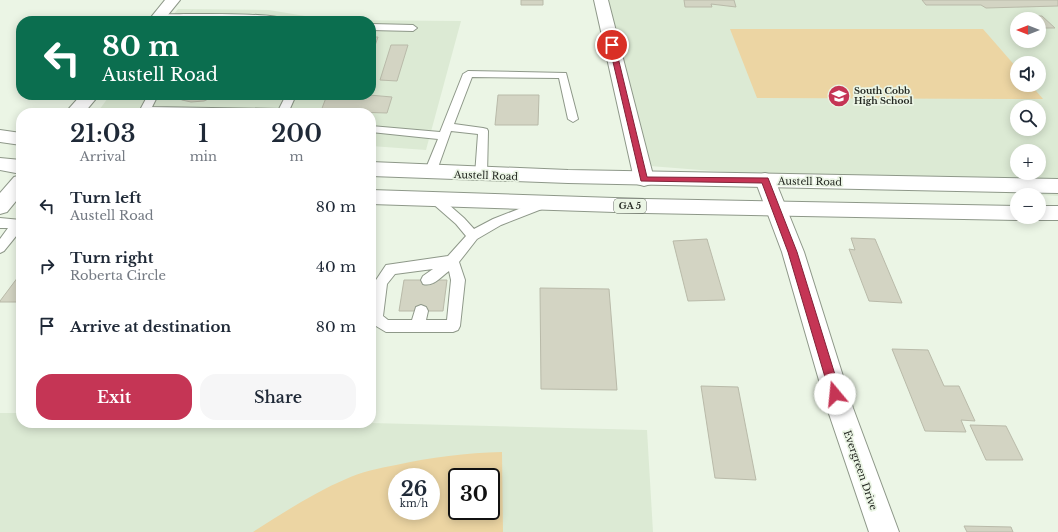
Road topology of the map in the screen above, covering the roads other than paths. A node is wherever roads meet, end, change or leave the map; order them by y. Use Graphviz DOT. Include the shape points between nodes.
graph roads {
  1 [pos="173,0"];
  2 [pos="601,0"];
  3 [pos="160,16"];
  4 [pos="376,27"];
  5 [pos="413,28"];
  6 [pos="86,100"];
  7 [pos="78,108"];
  8 [pos="574,119"];
  9 [pos="376,129"];
  10 [pos="446,132"];
  11 [pos="0,136"];
  12 [pos="16,138"];
  13 [pos="0,164"];
  14 [pos="16,166"];
  15 [pos="376,169"];
  16 [pos="430,172"];
  17 [pos="481,175"];
  18 [pos="644,179"];
  19 [pos="765,180"];
  20 [pos="1058,186"];
  21 [pos="16,188"];
  22 [pos="376,197"];
  23 [pos="436,200"];
  24 [pos="543,204"];
  25 [pos="0,207"];
  26 [pos="776,209"];
  27 [pos="1010,213"];
  28 [pos="1046,213"];
  29 [pos="1058,213"];
  30 [pos="0,223"];
  31 [pos="16,225"];
  32 [pos="16,230"];
  33 [pos="473,236"];
  34 [pos="0,248"];
  35 [pos="452,261"];
  36 [pos="428,280"];
  37 [pos="421,311"];
  38 [pos="418,326"];
  39 [pos="884,532"];
  1 -- 3 [label="main road"];
  2 -- 18 [label="main road"];
  4 -- 5 [label="lane"];
  6 -- 7 [label="main road"];
  8 -- 10 [label="lane" via="563,75 468,74"];
  9 -- 10 [label="lane"];
  10 -- 16 [label="lane"];
  10 -- 17 [label="lane" via="483,131"];
  11 -- 12 [label="main road"];
  13 -- 14 [label="main road"];
  15 -- 16 [label="main road, Austell Road"];
  16 -- 17 [label="main road, Austell Road"];
  17 -- 18 [label="main road, Austell Road"];
  18 -- 19 [label="main road, Austell Road"];
  19 -- 20 [label="main road, Austell Road"];
  19 -- 26 [label="main road, Evergreen Drive"];
  21 -- 25 [label="main road"];
  22 -- 23 [label="main road, GA 5"];
  23 -- 24 [label="main road, GA 5"];
  23 -- 33 [label="lane"];
  24 -- 26 [label="main road, GA 5"];
  24 -- 33 [label="lane" via="497,222"];
  26 -- 27 [label="main road, GA 5"];
  26 -- 39 [label="main road, Evergreen Drive" via="793,252 840,408"];
  28 -- 29 [label="main road"];
  30 -- 31 [label="lane"];
  32 -- 34 [label="lane"];
  33 -- 35 [label="lane"];
  35 -- 36 [label="lane"];
  35 -- 38 [label="lane" via="458,280 453,326"];
  35 -- 38 [label="lane" via="391,269 381,283 376,319 386,326"];
  37 -- 38 [label="lane"];
}
